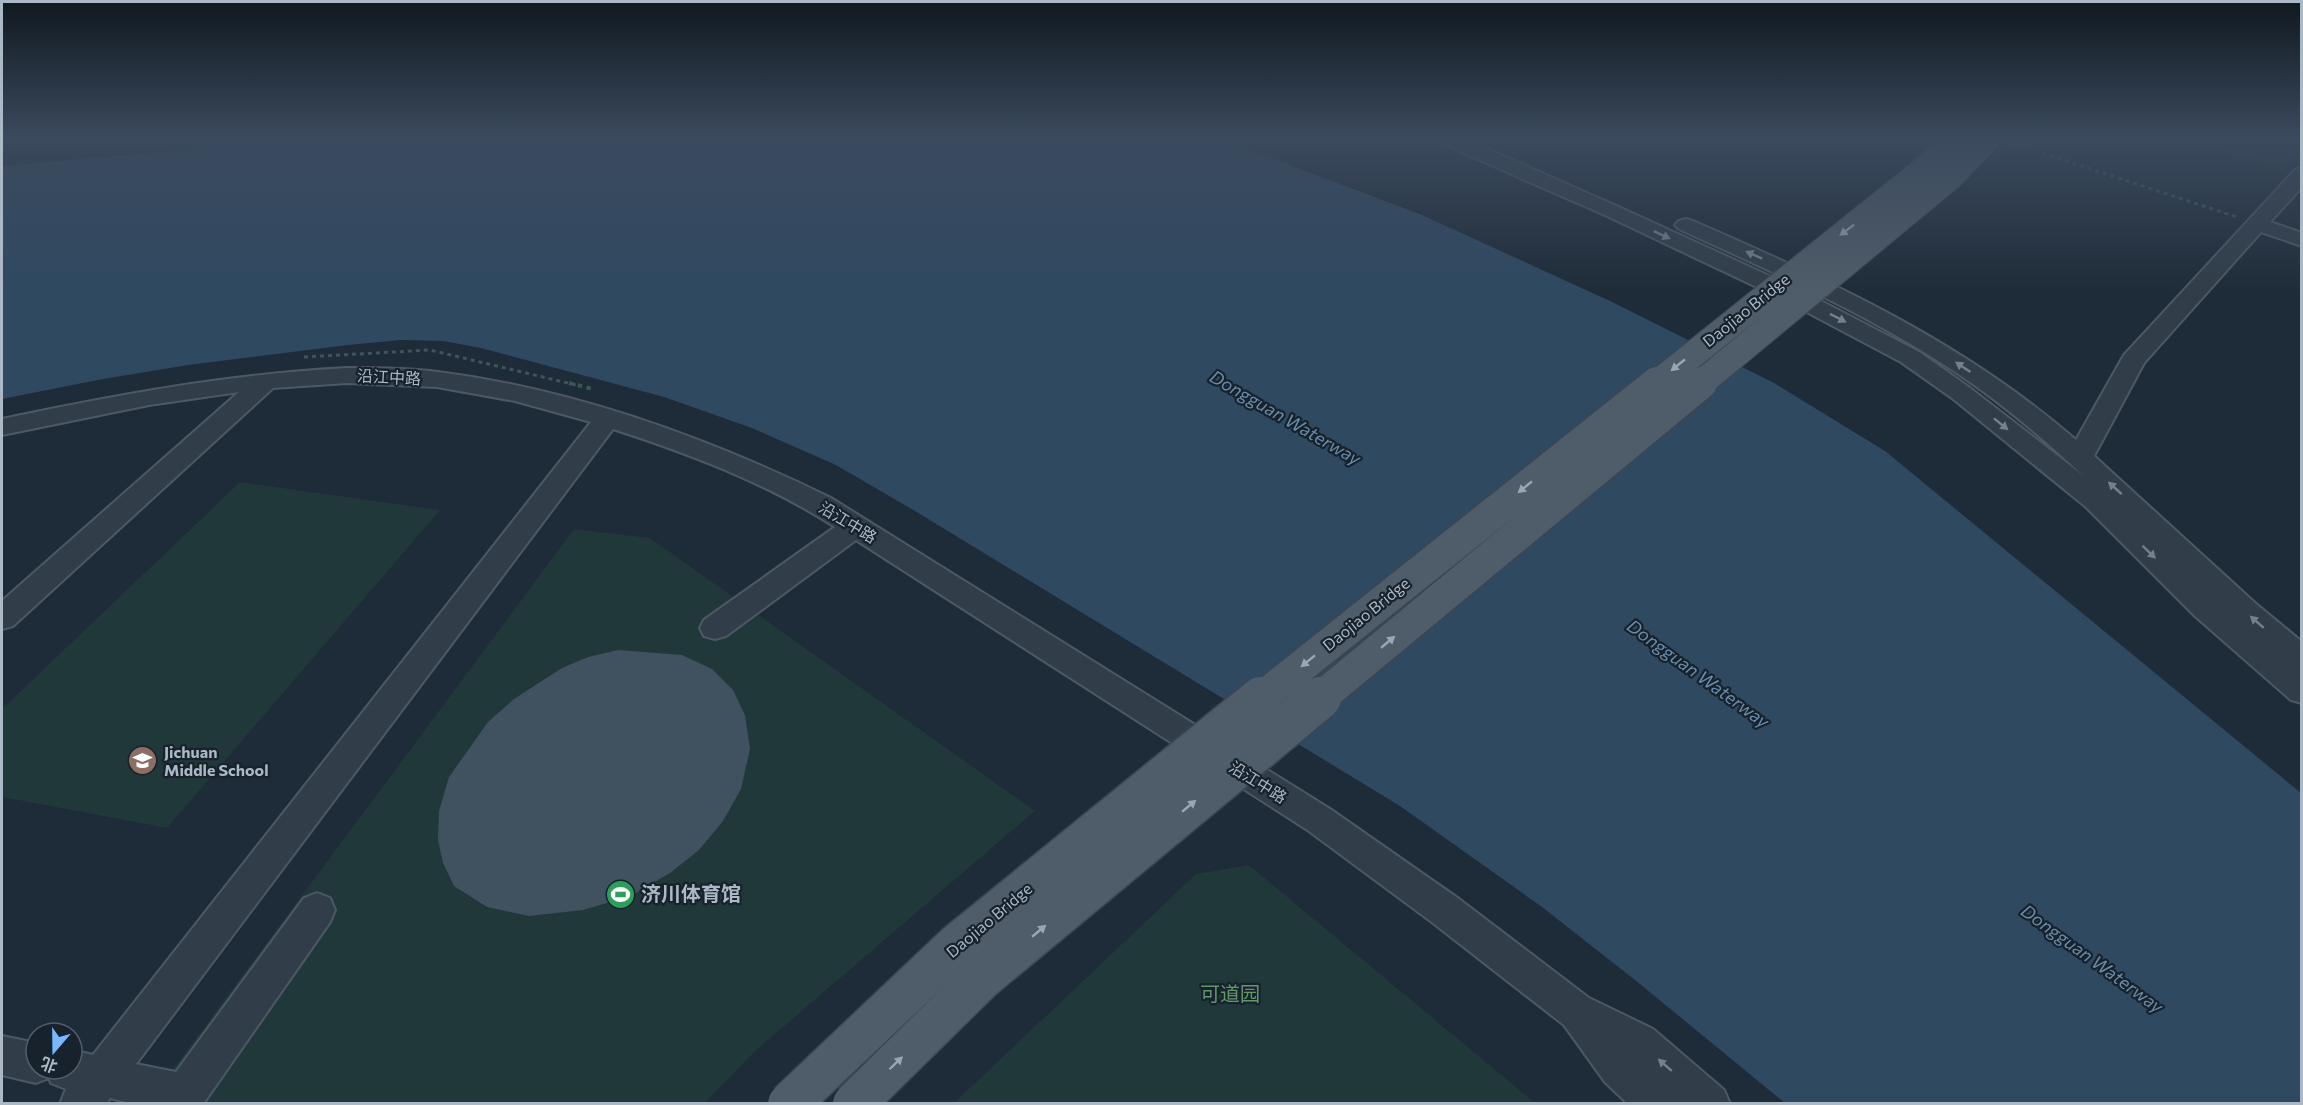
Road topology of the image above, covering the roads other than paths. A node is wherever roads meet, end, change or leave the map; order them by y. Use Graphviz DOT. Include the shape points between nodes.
graph roads {
  1 [pos="1565,191"];
  2 [pos="1608,191"];
  3 [pos="1898,191"];
  4 [pos="1933,191"];
  5 [pos="2286,191"];
  6 [pos="2257,224"];
  7 [pos="2301,240"];
  8 [pos="266,381"];
  9 [pos="608,418"];
  10 [pos="2,427"];
  11 [pos="2080,457"];
  12 [pos="856,526"];
  13 [pos="2,618"];
  14 [pos="715,628"];
  15 [pos="2301,660"];
  16 [pos="2301,691"];
  17 [pos="317,910"];
  18 [pos="1575,1011"];
  19 [pos="2,1056"];
  20 [pos="24,1061"];
  21 [pos="82,1083"];
  22 [pos="789,1104"];
  23 [pos="854,1104"];
  24 [pos="1659,1104"];
  25 [pos="1710,1104"];
  1 -- 16 [label="street, one-way" via="1782,290 1910,357 2096,500 2206,608"];
  11 -- 2 [label="street, one-way" via="1943,353 1841,295"];
  3 -- 22 [label="main road, Daojiao Bridge, one-way, bridge" via="957,945"];
  23 -- 4 [label="main road, Daojiao Bridge, one-way, bridge" via="981,979"];
  5 -- 6 [label="street"];
  6 -- 7 [label="street"];
  6 -- 11 [label="street" via="2133,360"];
  8 -- 9 [label="street, 沿江中路" via="345,375 447,381"];
  8 -- 10 [label="street, 沿江中路" via="136,400"];
  8 -- 13 [label="street"];
  9 -- 12 [label="street, 沿江中路" via="690,444 740,465"];
  9 -- 21 [label="street"];
  15 -- 11 [label="street, one-way"];
  12 -- 14 [label="street"];
  12 -- 18 [label="street, 沿江中路" via="1318,819"];
  17 -- 21 [label="street" via="185,1094"];
  18 -- 24 [label="street" via="1619,1068"];
  25 -- 18 [label="street, one-way" via="1639,1043"];
  19 -- 20 [label="street"];
}
